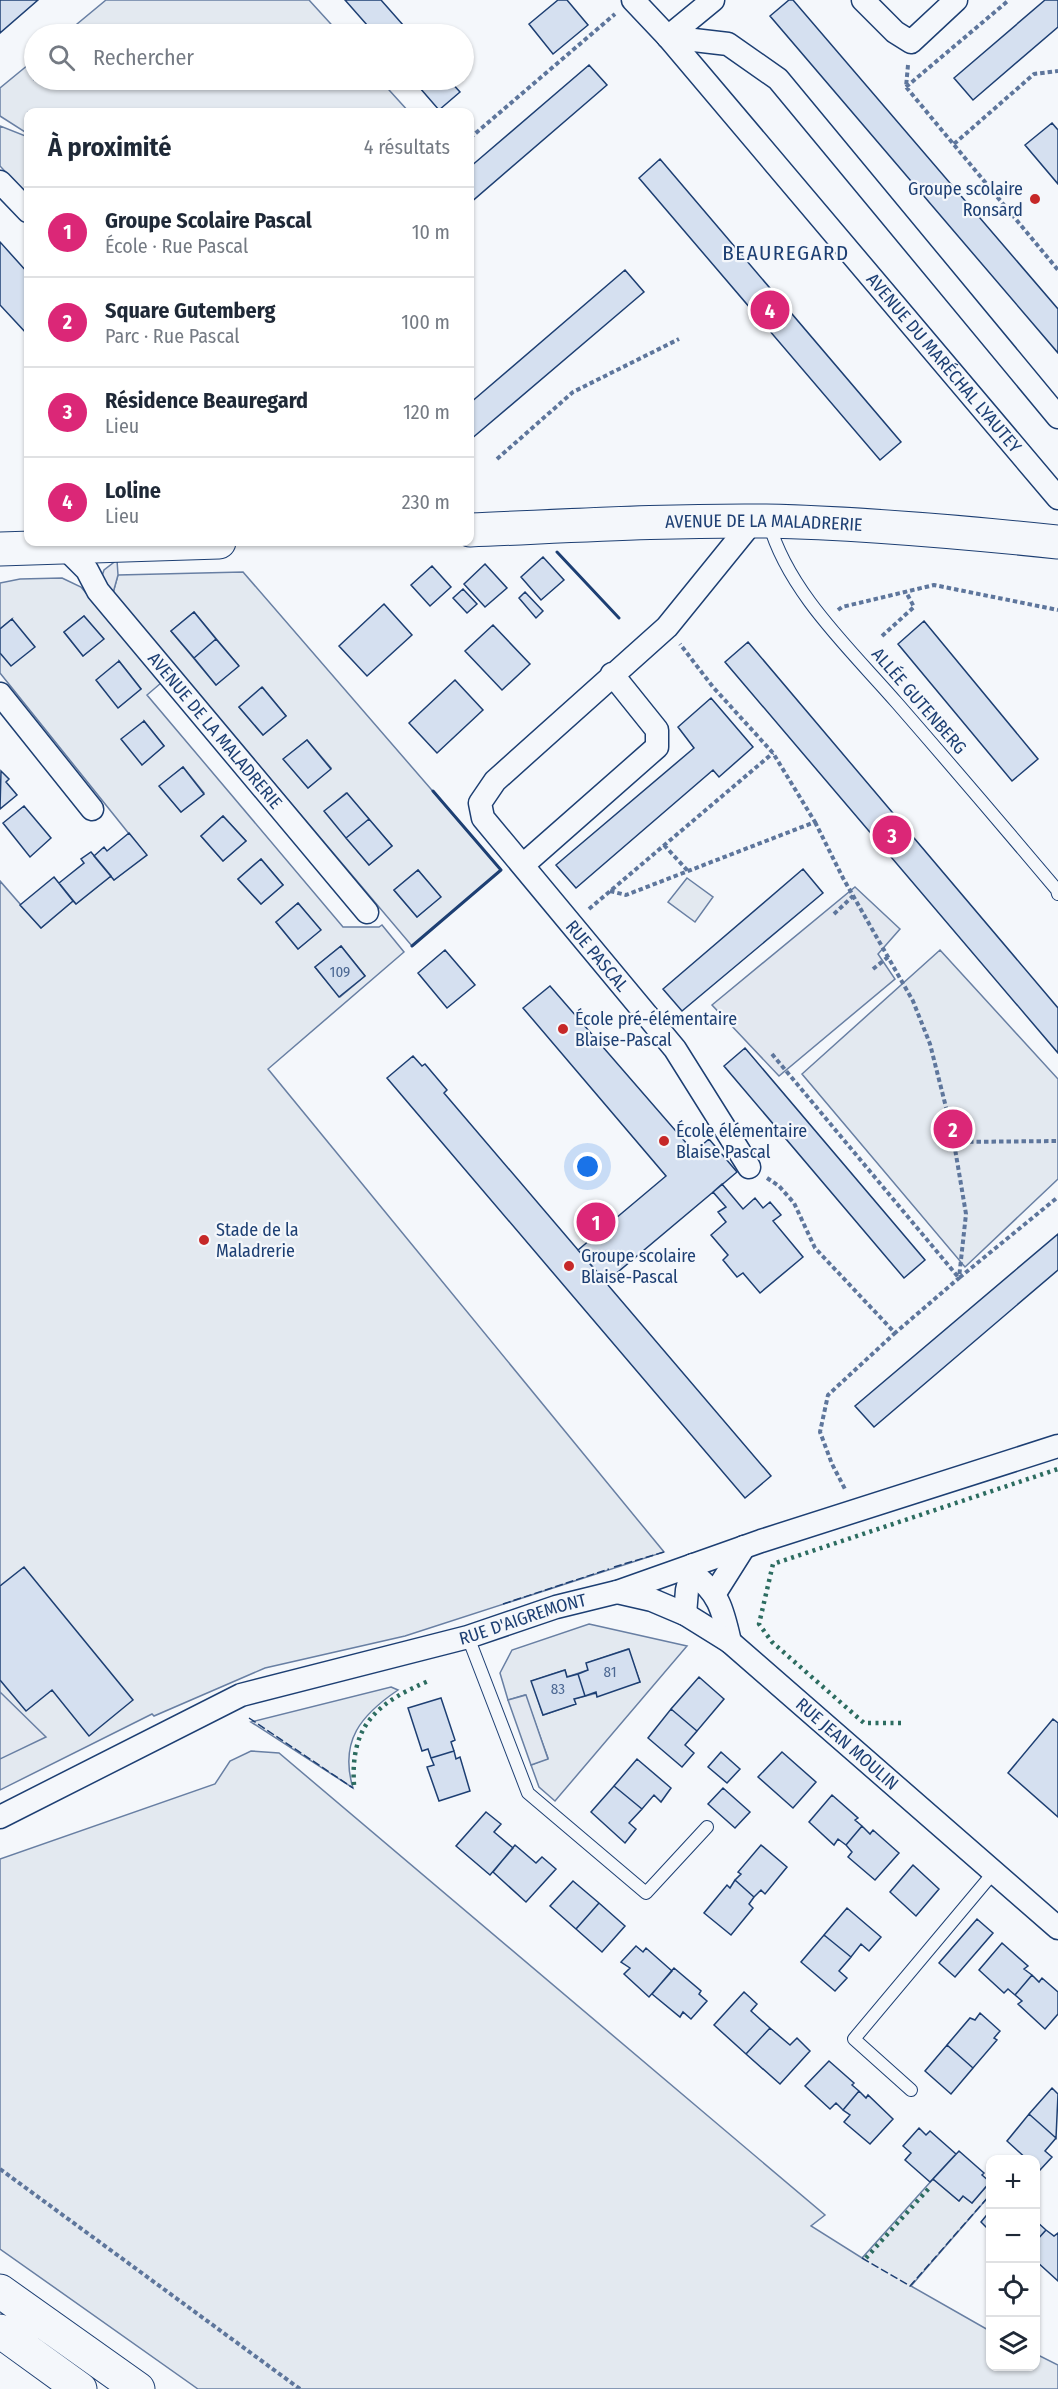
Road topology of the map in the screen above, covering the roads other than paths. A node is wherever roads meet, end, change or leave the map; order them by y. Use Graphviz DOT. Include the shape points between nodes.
graph roads {
  1 [pos="713,0"];
  2 [pos="863,0"];
  3 [pos="956,0"];
  4 [pos="628,4"];
  5 [pos="668,37"];
  6 [pos="0,182"];
  7 [pos="24,207"];
  8 [pos="1058,417"];
  9 [pos="1058,498"];
  10 [pos="761,521"];
  11 [pos="474,530"];
  12 [pos="1058,542"];
  13 [pos="116,546"];
  14 [pos="65,548"];
  15 [pos="0,549"];
  16 [pos="612,674"];
  17 [pos="0,694"];
  18 [pos="92,809"];
  19 [pos="523,865"];
  20 [pos="1058,894"];
  21 [pos="367,912"];
  22 [pos="749,1167"];
  23 [pos="1058,1446"];
  24 [pos="744,1547"];
  25 [pos="692,1569"];
  26 [pos="617,1592"];
  27 [pos="715,1593"];
  28 [pos="685,1614"];
  29 [pos="468,1637"];
  30 [pos="730,1642"];
  31 [pos="0,1816"];
  32 [pos="707,1827"];
  33 [pos="994,1872"];
  34 [pos="1058,1928"];
  35 [pos="911,2090"];
  36 [pos="0,2291"];
  37 [pos="0,2331"];
  38 [pos="80,2389"];
  39 [pos="138,2389"];
  1 -- 5 [label="street"];
  2 -- 3 [label="street" via="895,32 911,42"];
  4 -- 5 [label="street, AVENUE DU MARÉCHAL LYAUTEY"];
  5 -- 8 [label="street" via="728,44 778,79"];
  5 -- 9 [label="street, AVENUE DU MARÉCHAL LYAUTEY"];
  6 -- 7 [label="street"];
  10 -- 11 [label="main road, AVENUE DE LA MALADRERIE"];
  10 -- 12 [label="main road, AVENUE DE LA MALADRERIE"];
  10 -- 16 [label="street, RUE PASCAL" via="668,627"];
  10 -- 20 [label="lane, ALLÉE GUTENBERG" via="808,600"];
  13 -- 14 [label="main road"];
  14 -- 15 [label="main road"];
  14 -- 21 [label="street, AVENUE DE LA MALADRERIE"];
  16 -- 19 [label="street, RUE PASCAL" via="495,781 480,803 483,818"];
  16 -- 19 [label="street" via="657,730 657,747"];
  17 -- 18 [label="street"];
  19 -- 22 [label="street, RUE PASCAL" via="675,1048"];
  23 -- 24 [label="street, RUE D'AIGREMONT"];
  24 -- 25 [label="street, RUE D'AIGREMONT"];
  24 -- 27 [label="street"];
  25 -- 26 [label="street, RUE D'AIGREMONT"];
  25 -- 27 [label="street"];
  25 -- 28 [label="street"];
  26 -- 28 [label="street, RUE JEAN MOULIN" via="652,1600"];
  26 -- 29 [label="street, RUE D'AIGREMONT"];
  27 -- 30 [label="street"];
  28 -- 30 [label="street, RUE JEAN MOULIN"];
  29 -- 31 [label="street, RUE D'AIGREMONT" via="241,1695"];
  29 -- 32 [label="lane" via="528,1793 646,1893"];
  30 -- 33 [label="street, RUE JEAN MOULIN"];
  33 -- 34 [label="street, RUE JEAN MOULIN"];
  33 -- 35 [label="lane" via="854,2039"];
  36 -- 39 [label="main road"];
  37 -- 38 [label="main road"];
}
